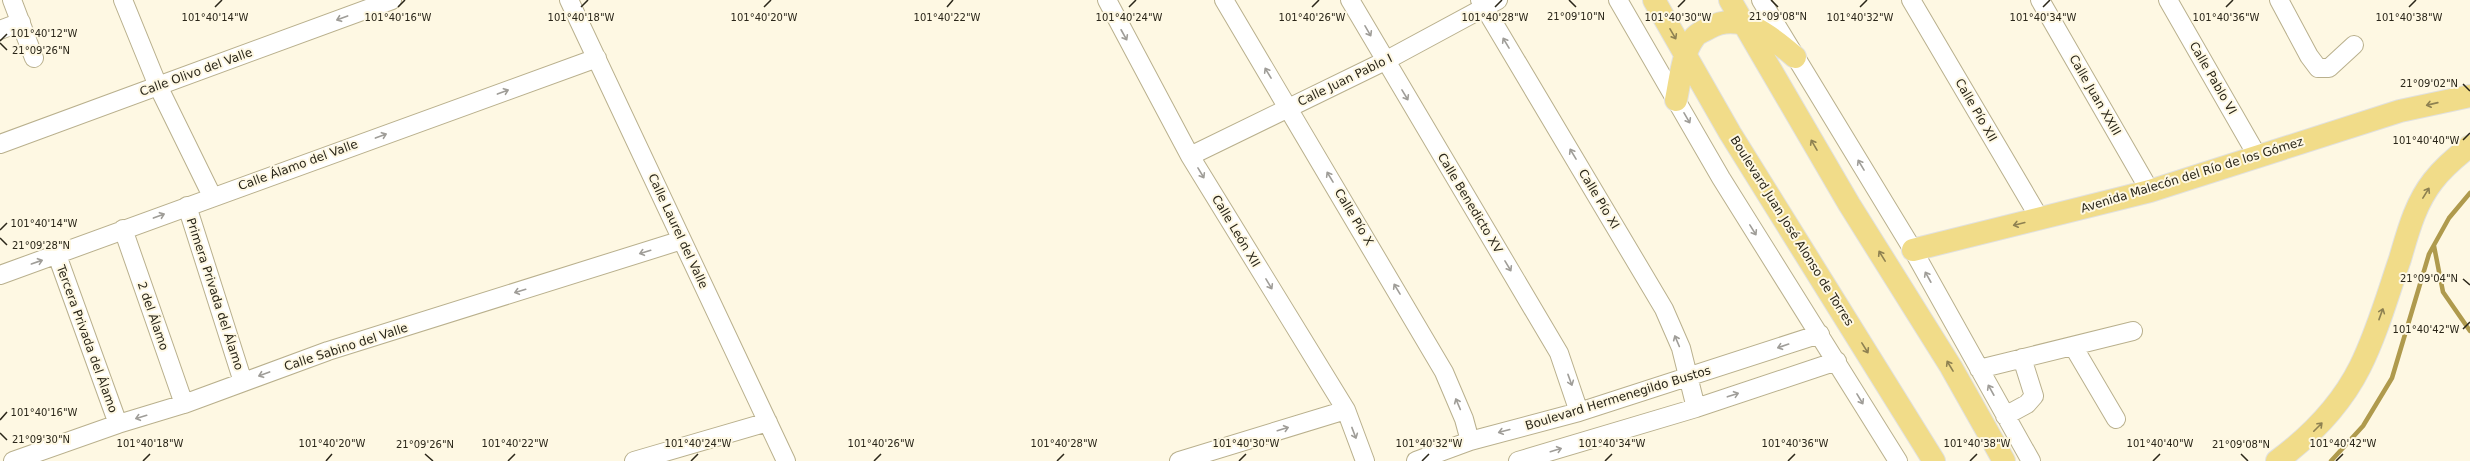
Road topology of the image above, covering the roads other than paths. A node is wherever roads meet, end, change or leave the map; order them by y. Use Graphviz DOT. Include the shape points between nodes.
graph roads {
  1 [pos="12,0"];
  2 [pos="123,0"];
  3 [pos="392,0"];
  4 [pos="569,0"];
  5 [pos="1107,0"];
  6 [pos="1224,0"];
  7 [pos="1350,0"];
  8 [pos="1618,0"];
  9 [pos="1654,0"];
  10 [pos="1730,0"];
  11 [pos="1761,0"];
  12 [pos="1911,0"];
  13 [pos="2040,0"];
  14 [pos="2168,0"];
  15 [pos="2279,0"];
  16 [pos="1487,2"];
  17 [pos="21,22"];
  18 [pos="1744,24"];
  19 [pos="0,30"];
  20 [pos="2354,45"];
  21 [pos="1687,56"];
  22 [pos="1795,57"];
  23 [pos="34,58"];
  24 [pos="597,58"];
  25 [pos="1385,61"];
  26 [pos="158,86"];
  27 [pos="2470,96"];
  28 [pos="1676,100"];
  29 [pos="1288,107"];
  30 [pos="0,144"];
  31 [pos="2470,146"];
  32 [pos="1190,156"];
  33 [pos="2258,157"];
  34 [pos="2150,191"];
  35 [pos="212,196"];
  36 [pos="187,206"];
  37 [pos="2040,219"];
  38 [pos="123,229"];
  39 [pos="682,240"];
  40 [pos="1913,250"];
  41 [pos="57,255"];
  42 [pos="0,275"];
  43 [pos="2133,331"];
  44 [pos="1820,334"];
  45 [pos="2073,346"];
  46 [pos="2022,358"];
  47 [pos="1837,361"];
  48 [pos="1979,368"];
  49 [pos="1690,378"];
  50 [pos="243,382"];
  51 [pos="184,404"];
  52 [pos="1696,408"];
  53 [pos="1346,410"];
  54 [pos="1579,412"];
  55 [pos="2005,416"];
  56 [pos="2116,419"];
  57 [pos="768,422"];
  58 [pos="118,424"];
  59 [pos="1470,440"];
  60 [pos="1933,460"];
  61 [pos="13,461"];
  62 [pos="634,461"];
  63 [pos="786,461"];
  64 [pos="1179,461"];
  65 [pos="1365,461"];
  66 [pos="1416,461"];
  67 [pos="1518,461"];
  68 [pos="1898,461"];
  69 [pos="2004,461"];
  70 [pos="2031,461"];
  71 [pos="2278,461"];
  1 -- 17 [label="street"];
  2 -- 26 [label="street"];
  3 -- 26 [label="street, Calle Olivo del Valle, one-way"];
  4 -- 24 [label="street, Calle Laurel del Valle"];
  5 -- 32 [label="street, Calle León XII, one-way"];
  29 -- 6 [label="street, Calle Pío X, one-way"];
  7 -- 25 [label="street, Calle Benedicto XV, one-way"];
  8 -- 28 [label="street"];
  9 -- 21 [label="main road, Boulevard Juan José Alonso de Torres, one-way"];
  10 -- 18 [label="main road"];
  11 -- 22 [label="street"];
  12 -- 37 [label="street, Calle Pío XII"];
  13 -- 34 [label="street, Calle Juan XXIII"];
  14 -- 33 [label="street, Calle Pablo VI"];
  15 -- 20 [label="street" via="2318,68 2330,68"];
  16 -- 25 [label="street, Calle Juan Pablo I"];
  49 -- 16 [label="street, Calle Pío XI, one-way" via="1664,309"];
  17 -- 19 [label="street"];
  17 -- 23 [label="street"];
  18 -- 21 [label="main road" via="1722,22 1701,32 1690,44"];
  18 -- 22 [label="main road" via="1770,37"];
  69 -- 18 [label="main road, one-way" via="1951,367 1849,204"];
  21 -- 28 [label="main road"];
  21 -- 60 [label="main road, Boulevard Juan José Alonso de Torres, one-way" via="1730,133"];
  40 -- 22 [label="street, one-way"];
  35 -- 24 [label="street, Calle Álamo del Valle, one-way"];
  24 -- 39 [label="street, Calle Laurel del Valle"];
  25 -- 29 [label="street, Calle Juan Pablo I"];
  25 -- 54 [label="street, Calle Benedicto XV, one-way" via="1559,353"];
  26 -- 30 [label="street, Calle Olivo del Valle"];
  26 -- 35 [label="street"];
  27 -- 33 [label="main road, Avenida Malecón del Río de los Gómez, one-way" via="2400,111"];
  28 -- 44 [label="street, one-way" via="1721,178"];
  29 -- 32 [label="street, Calle Juan Pablo I"];
  59 -- 29 [label="street, Calle Pío X, one-way" via="1444,372"];
  71 -- 31 [label="main road, one-way" via="2322,422 2344,394 2361,366 2392,284 2411,222 2421,201 2433,181"];
  32 -- 53 [label="street, Calle León XII, one-way"];
  33 -- 34 [label="main road, Avenida Malecón del Río de los Gómez"];
  34 -- 37 [label="main road, Avenida Malecón del Río de los Gómez"];
  35 -- 36 [label="street, Calle Álamo del Valle"];
  38 -- 36 [label="street, Calle Álamo del Valle, one-way"];
  36 -- 50 [label="street, Primera Privada del Álamo"];
  37 -- 40 [label="main road, Avenida Malecón del Río de los Gómez, one-way"];
  38 -- 41 [label="street, Calle Álamo del Valle"];
  38 -- 51 [label="street, 2 del Álamo"];
  39 -- 50 [label="street, Calle Sabino del Valle, one-way" via="328,351"];
  39 -- 57 [label="street, Calle Laurel del Valle"];
  48 -- 40 [label="street, one-way"];
  42 -- 41 [label="street, Calle Álamo del Valle, one-way"];
  41 -- 58 [label="street, Tercera Privada del Álamo"];
  43 -- 45 [label="street"];
  44 -- 47 [label="street"];
  44 -- 49 [label="street, Boulevard Hermenegildo Bustos, one-way"];
  45 -- 46 [label="street"];
  45 -- 56 [label="street"];
  46 -- 48 [label="street"];
  46 -- 55 [label="street" via="2034,396 2027,404"];
  52 -- 47 [label="street, one-way"];
  47 -- 68 [label="street, one-way"];
  55 -- 48 [label="street, one-way"];
  49 -- 52 [label="street, Calle Pío XI"];
  49 -- 54 [label="street, Boulevard Hermenegildo Bustos"];
  50 -- 51 [label="street, Calle Sabino del Valle"];
  51 -- 58 [label="street, Calle Sabino del Valle, one-way"];
  67 -- 52 [label="street, one-way"];
  64 -- 53 [label="street, one-way"];
  53 -- 65 [label="street, Calle León XII, one-way"];
  54 -- 59 [label="street, Boulevard Hermenegildo Bustos, one-way"];
  55 -- 70 [label="street"];
  57 -- 62 [label="street"];
  57 -- 63 [label="street, Calle Laurel del Valle"];
  58 -- 61 [label="street, Calle Sabino del Valle"];
  59 -- 66 [label="street, Boulevard Hermenegildo Bustos"];
}
